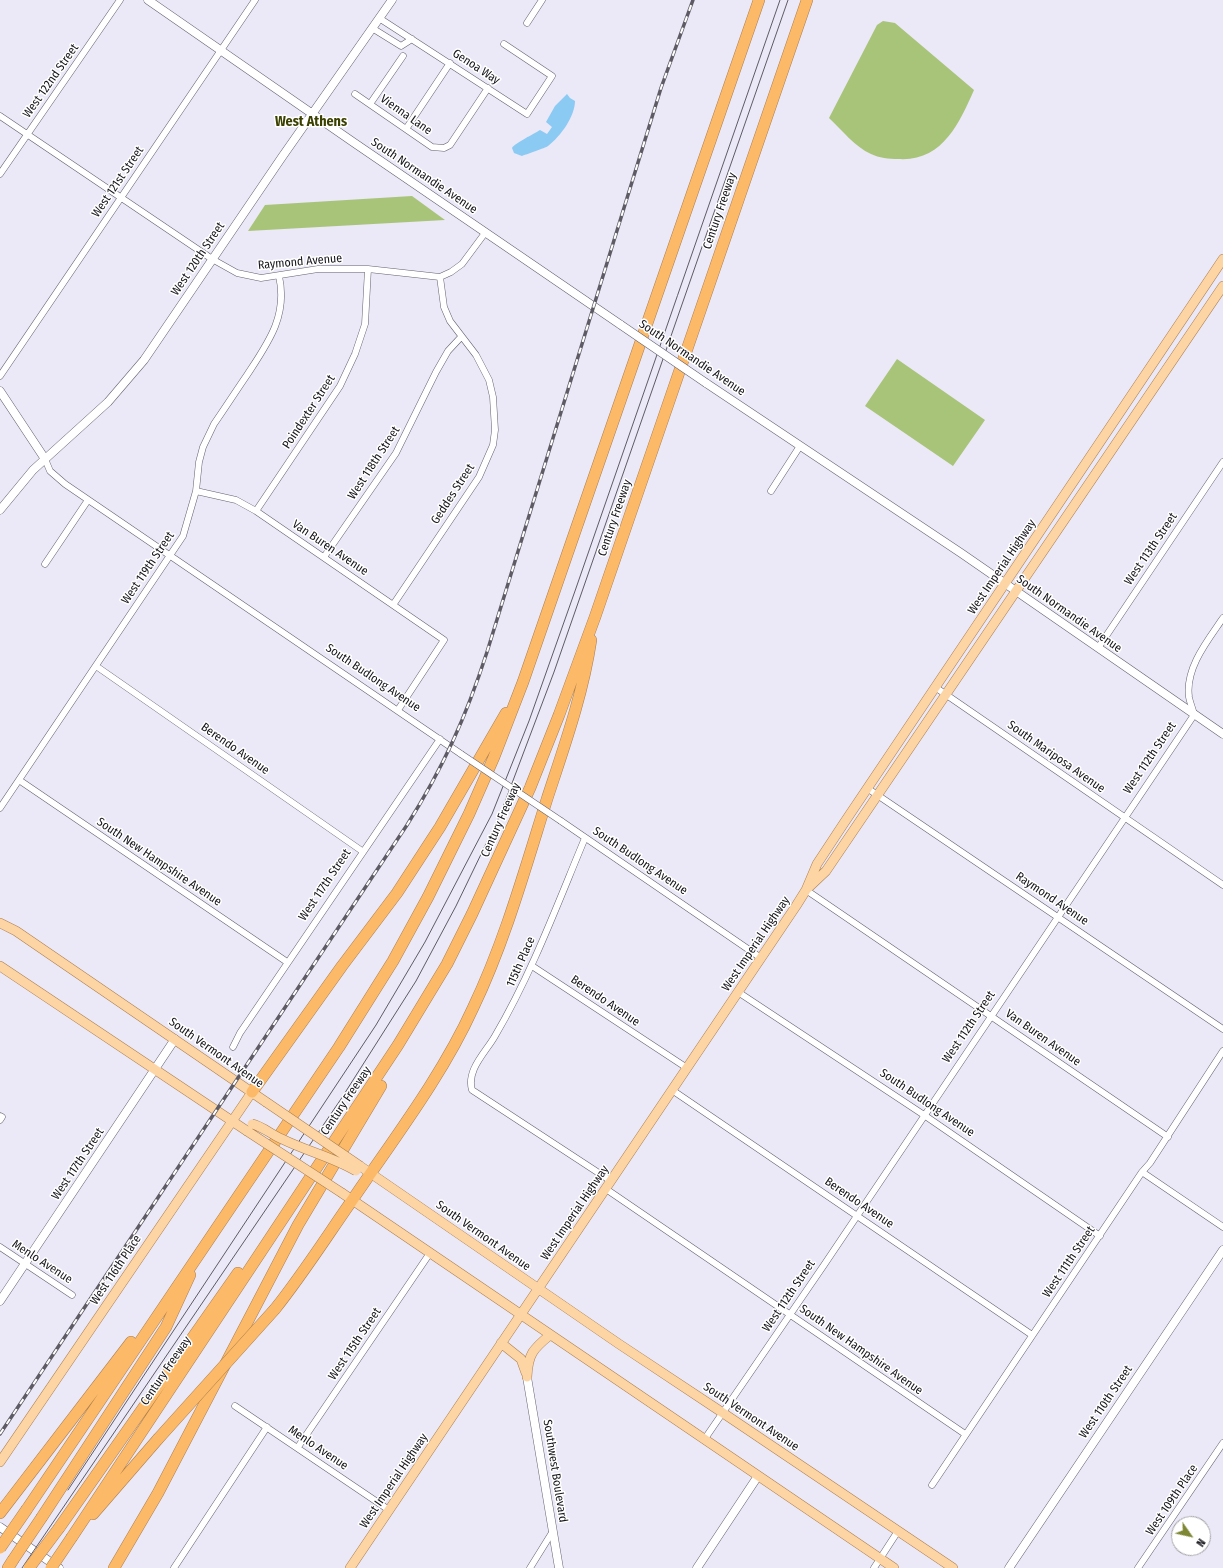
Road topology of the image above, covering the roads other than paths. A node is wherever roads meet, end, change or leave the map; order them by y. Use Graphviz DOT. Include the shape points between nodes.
graph roads {
  1 [pos="120,0"];
  2 [pos="148,0"];
  3 [pos="255,0"];
  4 [pos="392,0"];
  5 [pos="542,0"];
  6 [pos="759,0"];
  7 [pos="807,0"];
  8 [pos="379,18"];
  9 [pos="527,23"];
  10 [pos="372,28"];
  11 [pos="412,39"];
  12 [pos="504,44"];
  13 [pos="221,50"];
  14 [pos="403,56"];
  15 [pos="450,63"];
  16 [pos="488,88"];
  17 [pos="355,94"];
  18 [pos="370,104"];
  19 [pos="312,113"];
  20 [pos="0,116"];
  21 [pos="406,129"];
  22 [pos="27,135"];
  23 [pos="0,174"];
  24 [pos="121,198"];
  25 [pos="485,232"];
  26 [pos="212,259"];
  27 [pos="1223,259"];
  28 [pos="368,269"];
  29 [pos="279,276"];
  30 [pos="440,277"];
  31 [pos="1223,286"];
  32 [pos="461,336"];
  33 [pos="0,376"];
  34 [pos="0,391"];
  35 [pos="800,446"];
  36 [pos="45,459"];
  37 [pos="1223,462"];
  38 [pos="196,491"];
  39 [pos="771,491"];
  40 [pos="88,500"];
  41 [pos="0,510"];
  42 [pos="256,511"];
  43 [pos="171,555"];
  44 [pos="324,557"];
  45 [pos="45,564"];
  46 [pos="1006,584"];
  47 [pos="1016,592"];
  48 [pos="393,605"];
  49 [pos="595,617"];
  50 [pos="1223,618"];
  51 [pos="1098,648"];
  52 [pos="96,666"];
  53 [pos="524,682"];
  54 [pos="935,687"];
  55 [pos="947,695"];
  56 [pos="398,710"];
  57 [pos="1194,715"];
  58 [pos="1223,734"];
  59 [pos="440,739"];
  60 [pos="19,780"];
  61 [pos="867,788"];
  62 [pos="878,795"];
  63 [pos="856,805"];
  64 [pos="0,808"];
  65 [pos="1124,817"];
  66 [pos="585,838"];
  67 [pos="362,851"];
  68 [pos="826,871"];
  69 [pos="1223,885"];
  70 [pos="806,890"];
  71 [pos="1058,916"];
  72 [pos="0,923"];
  73 [pos="761,958"];
  74 [pos="287,962"];
  75 [pos="447,964"];
  76 [pos="0,966"];
  77 [pos="532,966"];
  78 [pos="738,992"];
  79 [pos="991,1016"];
  80 [pos="1223,1029"];
  81 [pos="175,1039"];
  82 [pos="233,1047"];
  83 [pos="1223,1051"];
  84 [pos="687,1068"];
  85 [pos="154,1070"];
  86 [pos="472,1090"];
  87 [pos="672,1090"];
  88 [pos="252,1092"];
  89 [pos="924,1115"];
  90 [pos="231,1122"];
  91 [pos="249,1128"];
  92 [pos="1168,1137"];
  93 [pos="358,1168"];
  94 [pos="1142,1172"];
  95 [pos="371,1173"];
  96 [pos="308,1181"];
  97 [pos="608,1185"];
  98 [pos="352,1200"];
  99 [pos="857,1215"];
  100 [pos="1223,1228"];
  101 [pos="1100,1236"];
  102 [pos="205,1244"];
  103 [pos="0,1247"];
  104 [pos="1223,1250"];
  105 [pos="430,1253"];
  106 [pos="25,1264"];
  107 [pos="538,1289"];
  108 [pos="174,1290"];
  109 [pos="72,1294"];
  110 [pos="0,1301"];
  111 [pos="521,1314"];
  112 [pos="790,1314"];
  113 [pos="550,1335"];
  114 [pos="1032,1335"];
  115 [pos="501,1343"];
  116 [pos="527,1377"];
  117 [pos="235,1406"];
  118 [pos="723,1413"];
  119 [pos="267,1427"];
  120 [pos="965,1434"];
  121 [pos="704,1440"];
  122 [pos="1223,1443"];
  123 [pos="298,1447"];
  124 [pos="0,1462"];
  125 [pos="758,1476"];
  126 [pos="932,1485"];
  127 [pos="3,1509"];
  128 [pos="389,1510"];
  129 [pos="0,1528"];
  130 [pos="898,1531"];
  131 [pos="553,1532"];
  132 [pos="72,1536"];
  133 [pos="0,1548"];
  134 [pos="880,1558"];
  135 [pos="8,1568"];
  136 [pos="29,1568"];
  137 [pos="51,1568"];
  138 [pos="59,1568"];
  139 [pos="114,1568"];
  140 [pos="174,1568"];
  141 [pos="350,1568"];
  142 [pos="530,1568"];
  143 [pos="559,1568"];
  144 [pos="697,1568"];
  145 [pos="874,1568"];
  146 [pos="894,1568"];
  147 [pos="953,1568"];
  148 [pos="1009,1568"];
  149 [pos="1138,1568"];
  1 -- 22 [label="street, West 122nd Street"];
  2 -- 13 [label="street, South Normandie Avenue"];
  3 -- 13 [label="street, West 121st Street"];
  4 -- 8 [label="street, West 120th Street"];
  5 -- 9 [label="street"];
  6 -- 53 [label="highway"];
  7 -- 49 [label="highway, Century Freeway"];
  8 -- 10 [label="street, West 120th Street"];
  8 -- 11 [label="street, Genoa Way"];
  10 -- 11 [label="street" via="401,46"];
  10 -- 19 [label="street, West 120th Street"];
  11 -- 15 [label="street, Genoa Way"];
  12 -- 16 [label="street, Genoa Way" via="552,76 527,114"];
  13 -- 19 [label="street, South Normandie Avenue"];
  13 -- 24 [label="street, West 121st Street"];
  14 -- 18 [label="street"];
  15 -- 16 [label="street, Genoa Way"];
  15 -- 21 [label="street"];
  16 -- 21 [label="street, Vienna Lane" via="450,145 444,148 432,147"];
  17 -- 18 [label="street, Vienna Lane"];
  18 -- 21 [label="street, Vienna Lane"];
  19 -- 25 [label="street, South Normandie Avenue"];
  19 -- 26 [label="street, West 120th Street"];
  20 -- 22 [label="street, Raymond Avenue"];
  22 -- 23 [label="street, West 122nd Street"];
  22 -- 24 [label="street, Raymond Avenue"];
  24 -- 26 [label="street, Raymond Avenue"];
  24 -- 33 [label="street, West 121st Street"];
  25 -- 30 [label="street" via="462,264"];
  25 -- 35 [label="street, South Normandie Avenue, bridge"];
  26 -- 29 [label="street, Raymond Avenue" via="245,276"];
  26 -- 36 [label="street, West 120th Street" via="133,375 108,402"];
  27 -- 46 [label="main road, West Imperial Highway"];
  28 -- 29 [label="street, Raymond Avenue" via="318,269"];
  28 -- 30 [label="street, Raymond Avenue"];
  28 -- 42 [label="street, Poindexter Street" via="364,324 349,367 340,386"];
  29 -- 38 [label="street, West 119th Street" via="282,299 276,327 208,436 199,462"];
  30 -- 32 [label="street, Geddes Street" via="444,307"];
  31 -- 47 [label="main road, West Imperial Highway"];
  32 -- 44 [label="street, West 118th Street" via="448,351 436,372 396,452"];
  32 -- 48 [label="street, Geddes Street" via="476,355 489,380 495,415 493,445 479,478"];
  34 -- 36 [label="street, South Budlong Avenue"];
  35 -- 39 [label="street"];
  35 -- 46 [label="street, South Normandie Avenue"];
  36 -- 40 [label="street, South Budlong Avenue" via="54,474"];
  36 -- 41 [label="street, West 120th Street" via="22,482"];
  37 -- 51 [label="street, West 113th Street"];
  38 -- 42 [label="street, Van Buren Avenue" via="236,500"];
  38 -- 43 [label="street, West 119th Street" via="184,536"];
  40 -- 43 [label="street, South Budlong Avenue"];
  40 -- 45 [label="street"];
  42 -- 44 [label="street, Van Buren Avenue"];
  43 -- 52 [label="street, West 119th Street"];
  43 -- 56 [label="street, South Budlong Avenue"];
  44 -- 48 [label="street, Van Buren Avenue"];
  46 -- 47 [label="street, South Normandie Avenue"];
  46 -- 54 [label="main road, West Imperial Highway"];
  47 -- 51 [label="street, South Normandie Avenue"];
  47 -- 55 [label="main road, West Imperial Highway"];
  48 -- 56 [label="street, Van Buren Avenue" via="444,640"];
  49 -- 75 [label="highway, Century Freeway" via="530,788"];
  49 -- 95 [label="highway" via="587,668 578,702 491,969 456,1041"];
  50 -- 57 [label="street" via="1205,645 1192,672 1189,696"];
  51 -- 57 [label="street, South Normandie Avenue"];
  52 -- 60 [label="street, West 119th Street"];
  52 -- 67 [label="street, Berendo Avenue"];
  53 -- 88 [label="highway" via="440,827 397,893"];
  53 -- 102 [label="highway" via="472,808 393,961 339,1047"];
  54 -- 55 [label="street, South Mariposa Avenue"];
  54 -- 61 [label="main road, West Imperial Highway"];
  55 -- 62 [label="main road, West Imperial Highway"];
  55 -- 65 [label="street, South Mariposa Avenue"];
  56 -- 59 [label="street, South Budlong Avenue"];
  57 -- 58 [label="street, South Normandie Avenue"];
  57 -- 65 [label="street, West 112th Street"];
  59 -- 66 [label="street, South Budlong Avenue, bridge"];
  59 -- 67 [label="street, West 117th Street"];
  60 -- 64 [label="street, West 119th Street"];
  60 -- 74 [label="street, South New Hampshire Avenue"];
  61 -- 62 [label="street, Raymond Avenue"];
  61 -- 63 [label="main road, West Imperial Highway"];
  62 -- 68 [label="main road, West Imperial Highway"];
  62 -- 71 [label="street, Raymond Avenue"];
  63 -- 68 [label="main road" via="856,815 832,851"];
  63 -- 70 [label="main road, West Imperial Highway" via="817,864"];
  65 -- 69 [label="street, South Mariposa Avenue"];
  65 -- 71 [label="street, West 112th Street"];
  66 -- 73 [label="street, South Budlong Avenue"];
  66 -- 77 [label="street, 115th Place"];
  67 -- 74 [label="street, West 117th Street"];
  68 -- 70 [label="main road, West Imperial Highway"];
  70 -- 73 [label="main road, West Imperial Highway"];
  70 -- 79 [label="street, Van Buren Avenue"];
  71 -- 79 [label="street, West 112th Street"];
  71 -- 80 [label="street, Raymond Avenue"];
  72 -- 81 [label="main road, South Vermont Avenue" via="16,931"];
  73 -- 78 [label="main road, West Imperial Highway"];
  74 -- 82 [label="street, West 117th Street" via="240,1032"];
  75 -- 96 [label="highway, Century Freeway" via="398,1046"];
  75 -- 139 [label="highway" via="411,1034 295,1231 158,1493"];
  76 -- 85 [label="main road"];
  77 -- 84 [label="street, Berendo Avenue"];
  77 -- 86 [label="street, 115th Place" via="512,1007 475,1067 470,1082"];
  78 -- 84 [label="main road, West Imperial Highway"];
  78 -- 89 [label="street, South Budlong Avenue"];
  79 -- 89 [label="street, West 112th Street"];
  79 -- 92 [label="street, Van Buren Avenue"];
  81 -- 85 [label="street, West 117th Street"];
  81 -- 88 [label="main road, South Vermont Avenue"];
  83 -- 92 [label="street, West 111th Street"];
  84 -- 87 [label="main road, West Imperial Highway"];
  85 -- 90 [label="main road"];
  85 -- 106 [label="street, West 117th Street"];
  86 -- 97 [label="street, South New Hampshire Avenue"];
  87 -- 97 [label="main road, West Imperial Highway"];
  87 -- 99 [label="street, Berendo Avenue"];
  88 -- 90 [label="main road, West 116th Place"];
  88 -- 93 [label="main road, South Vermont Avenue, bridge"];
  89 -- 99 [label="street, West 112th Street"];
  89 -- 101 [label="street, South Budlong Avenue"];
  90 -- 91 [label="main road"];
  90 -- 124 [label="main road, West 116th Place"];
  91 -- 93 [label="main road, bridge" via="256,1125 294,1145"];
  91 -- 98 [label="main road, bridge"];
  92 -- 94 [label="street, West 111th Street"];
  93 -- 95 [label="main road, South Vermont Avenue"];
  94 -- 100 [label="street"];
  94 -- 101 [label="street, West 111th Street"];
  95 -- 98 [label="highway"];
  95 -- 107 [label="main road, South Vermont Avenue"];
  96 -- 132 [label="highway, Century Freeway"];
  96 -- 136 [label="highway, bridge" via="214,1307"];
  97 -- 107 [label="main road, West Imperial Highway"];
  97 -- 112 [label="street, South New Hampshire Avenue"];
  98 -- 105 [label="main road"];
  98 -- 132 [label="highway, bridge" via="275,1309"];
  99 -- 112 [label="street, West 112th Street"];
  99 -- 114 [label="street, Berendo Avenue"];
  101 -- 114 [label="street, West 111th Street"];
  102 -- 108 [label="highway"];
  102 -- 135 [label="highway, bridge" via="166,1327"];
  103 -- 106 [label="street, Menlo Avenue"];
  104 -- 148 [label="street, West 110th Street"];
  105 -- 111 [label="main road"];
  105 -- 123 [label="street, West 115th Street"];
  106 -- 109 [label="street, Menlo Avenue"];
  106 -- 110 [label="street, West 117th Street"];
  107 -- 111 [label="main road, West Imperial Highway"];
  107 -- 118 [label="main road, South Vermont Avenue"];
  108 -- 127 [label="highway" via="97,1385"];
  108 -- 133 [label="highway, bridge"];
  111 -- 113 [label="main road"];
  111 -- 115 [label="main road, West Imperial Highway"];
  112 -- 118 [label="street, West 112th Street"];
  112 -- 120 [label="street, South New Hampshire Avenue"];
  113 -- 116 [label="main road" via="532,1351"];
  113 -- 121 [label="main road"];
  114 -- 120 [label="street, West 111th Street"];
  115 -- 116 [label="main road" via="521,1359"];
  115 -- 128 [label="main road, West Imperial Highway"];
  116 -- 131 [label="street, Southwest Boulevard"];
  117 -- 119 [label="street, Menlo Avenue"];
  118 -- 121 [label="street, West 112th Street"];
  118 -- 130 [label="main road, South Vermont Avenue"];
  119 -- 123 [label="street, Menlo Avenue"];
  119 -- 140 [label="street"];
  120 -- 126 [label="street, West 111th Street"];
  121 -- 125 [label="main road"];
  122 -- 149 [label="street, West 109th Place"];
  123 -- 128 [label="street, Menlo Avenue"];
  125 -- 134 [label="main road"];
  125 -- 144 [label="street"];
  128 -- 141 [label="main road, West Imperial Highway"];
  129 -- 138 [label="street"];
  130 -- 134 [label="street"];
  130 -- 147 [label="main road, South Vermont Avenue"];
  131 -- 142 [label="street"];
  131 -- 143 [label="street, Southwest Boulevard"];
  132 -- 137 [label="highway, Century Freeway, bridge"];
  134 -- 145 [label="street"];
  134 -- 146 [label="main road"];
}
